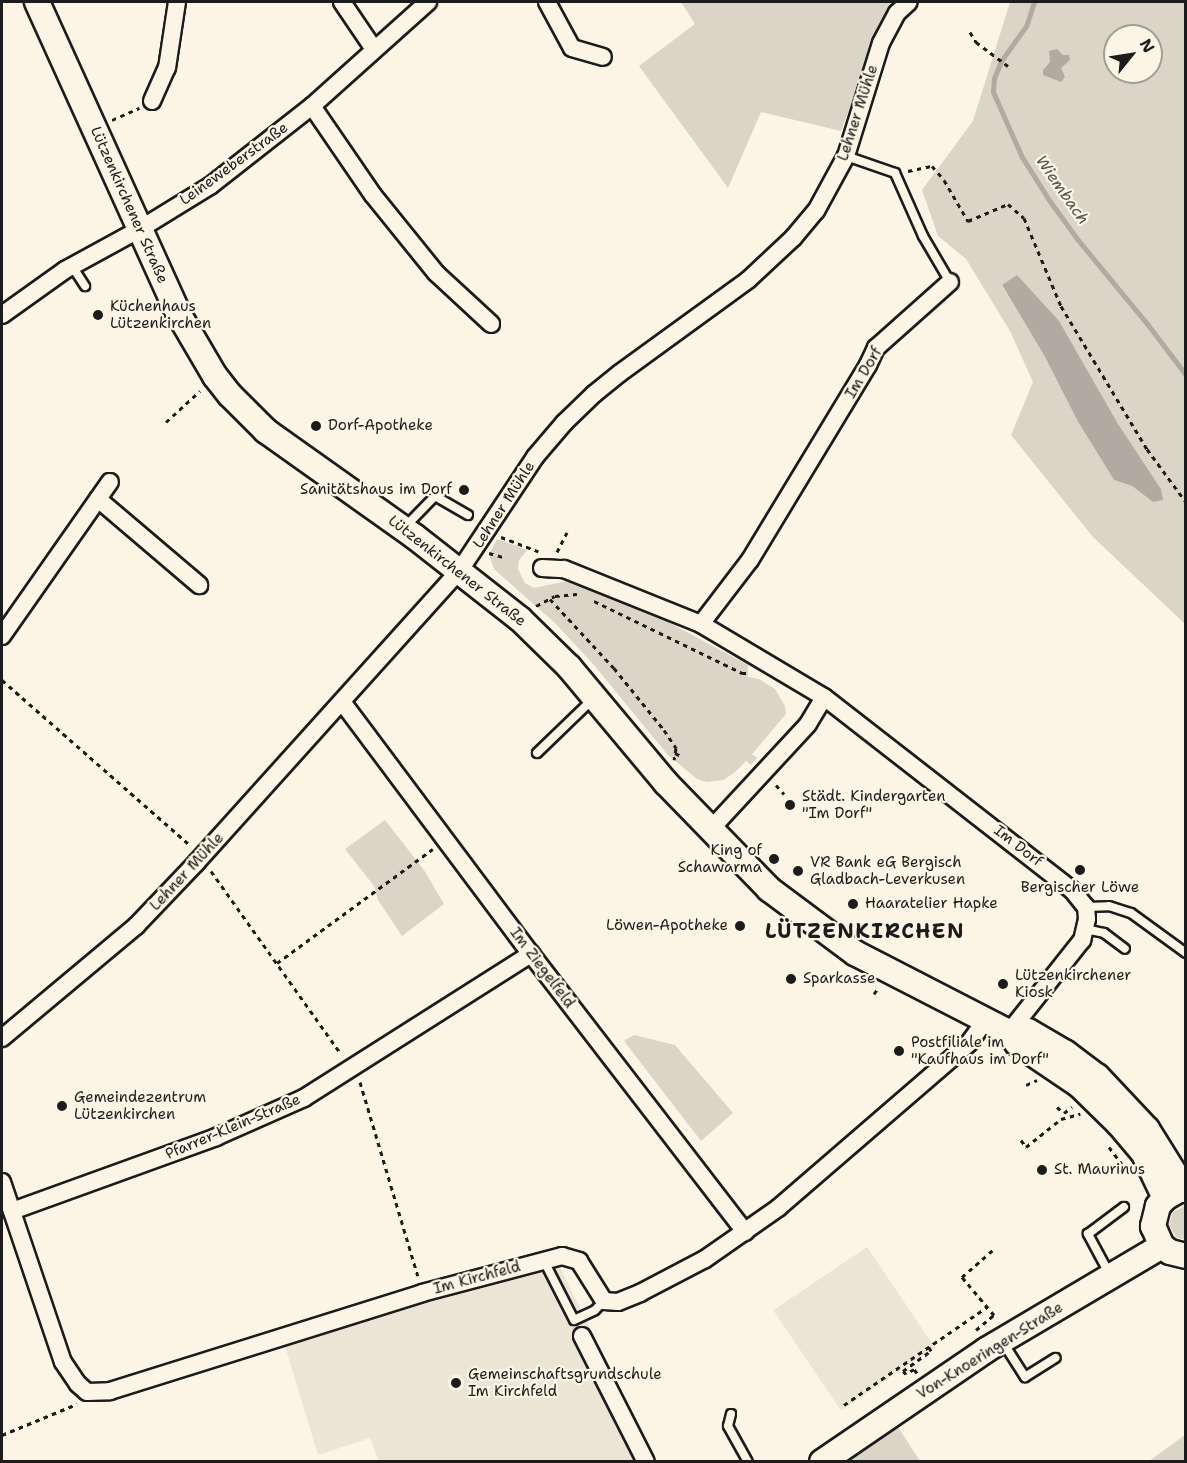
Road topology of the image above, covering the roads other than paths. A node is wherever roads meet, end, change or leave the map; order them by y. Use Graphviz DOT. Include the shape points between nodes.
graph roads {
  1 [pos="37,2"];
  2 [pos="177,2"];
  3 [pos="342,2"];
  4 [pos="429,2"];
  5 [pos="547,2"];
  6 [pos="909,2"];
  7 [pos="374,50"];
  8 [pos="603,57"];
  9 [pos="152,101"];
  10 [pos="312,106"];
  11 [pos="846,156"];
  12 [pos="140,229"];
  13 [pos="72,266"];
  14 [pos="950,282"];
  15 [pos="85,286"];
  16 [pos="2,315"];
  17 [pos="491,324"];
  18 [pos="110,482"];
  19 [pos="98,500"];
  20 [pos="468,515"];
  21 [pos="404,529"];
  22 [pos="542,568"];
  23 [pos="460,570"];
  24 [pos="199,585"];
  25 [pos="701,624"];
  26 [pos="2,636"];
  27 [pos="824,697"];
  28 [pos="594,698"];
  29 [pos="343,703"];
  30 [pos="537,753"];
  31 [pos="710,830"];
  32 [pos="1086,907"];
  33 [pos="1085,929"];
  34 [pos="1125,949"];
  35 [pos="1185,953"];
  36 [pos="531,954"];
  37 [pos="986,1020"];
  38 [pos="1008,1032"];
  39 [pos="2,1038"];
  40 [pos="2,1182"];
  41 [pos="1178,1193"];
  42 [pos="1124,1207"];
  43 [pos="12,1210"];
  44 [pos="745,1232"];
  45 [pos="1162,1246"];
  46 [pos="1185,1256"];
  47 [pos="543,1260"];
  48 [pos="1112,1277"];
  49 [pos="604,1301"];
  50 [pos="582,1336"];
  51 [pos="1002,1341"];
  52 [pos="1056,1358"];
  53 [pos="731,1414"];
  54 [pos="646,1461"];
  55 [pos="748,1461"];
  56 [pos="822,1461"];
  1 -- 12 [label="main road, Lützenkirchener Straße"];
  2 -- 9 [label="street" via="167,68"];
  3 -- 7 [label="street"];
  4 -- 7 [label="street, Leineweberstraße"];
  5 -- 8 [label="street" via="572,48"];
  6 -- 11 [label="street, Lehner Mühle" via="897,13 881,43"];
  7 -- 10 [label="street, Leineweberstraße"];
  10 -- 12 [label="street, Leineweberstraße" via="210,186"];
  10 -- 17 [label="street" via="373,195 436,273"];
  11 -- 14 [label="lane, Im Dorf" via="895,173 923,236"];
  11 -- 23 [label="street, Lehner Mühle" via="816,211 771,260 594,394 564,423 521,477"];
  12 -- 13 [label="street, Leineweberstraße"];
  12 -- 21 [label="main road, Lützenkirchener Straße" via="178,313 215,376 266,431"];
  13 -- 15 [label="lane"];
  13 -- 16 [label="street, Leineweberstraße"];
  14 -- 25 [label="street, Im Dorf" via="876,348 750,560"];
  18 -- 19 [label="street"];
  19 -- 24 [label="street"];
  19 -- 26 [label="street"];
  20 -- 21 [label="lane" via="435,496"];
  21 -- 23 [label="main road, Lützenkirchener Straße"];
  22 -- 25 [label="street, Im Dorf" via="564,569"];
  23 -- 28 [label="main road, Lützenkirchener Straße" via="520,619"];
  23 -- 29 [label="street, Lehner Mühle"];
  25 -- 27 [label="street, Im Dorf"];
  27 -- 31 [label="street" via="808,724"];
  27 -- 32 [label="street, Im Dorf" via="1057,876"];
  28 -- 30 [label="lane"];
  28 -- 31 [label="main road, Lützenkirchener Straße"];
  29 -- 36 [label="street, Im Ziegelfeld"];
  29 -- 39 [label="street, Lehner Mühle" via="136,926"];
  31 -- 37 [label="main road, Lützenkirchener Straße" via="769,889 855,953"];
  32 -- 33 [label="street"];
  32 -- 35 [label="lane" via="1109,906 1131,913"];
  33 -- 34 [label="lane" via="1104,933"];
  33 -- 38 [label="street" via="1076,949"];
  36 -- 43 [label="street, Pfarrer-Klein-Straße" via="304,1098 216,1137"];
  36 -- 44 [label="street, Im Ziegelfeld"];
  37 -- 38 [label="main road, Lützenkirchener Straße"];
  37 -- 44 [label="street" via="969,1043 802,1188"];
  38 -- 41 [label="main road, Lützenkirchener Straße" via="1017,1043 1079,1085 1112,1116"];
  40 -- 43 [label="street"];
  41 -- 45 [label="main road" via="1154,1216 1153,1227"];
  42 -- 48 [label="lane" via="1088,1234"];
  43 -- 47 [label="street, Im Kirchfeld" via="63,1362 87,1392 110,1391 422,1293"];
  44 -- 49 [label="street" via="664,1282 618,1302"];
  45 -- 46 [label="main road"];
  45 -- 48 [label="main road, Von-Knoeringen-Straße"];
  47 -- 49 [label="street, Im Kirchfeld" via="562,1256 579,1261"];
  47 -- 49 [label="lane" via="574,1320"];
  48 -- 51 [label="main road, Von-Knoeringen-Straße"];
  50 -- 54 [label="street"];
  51 -- 52 [label="lane" via="1025,1377"];
  51 -- 56 [label="main road, Von-Knoeringen-Straße"];
  53 -- 55 [label="lane" via="728,1426"];
}
